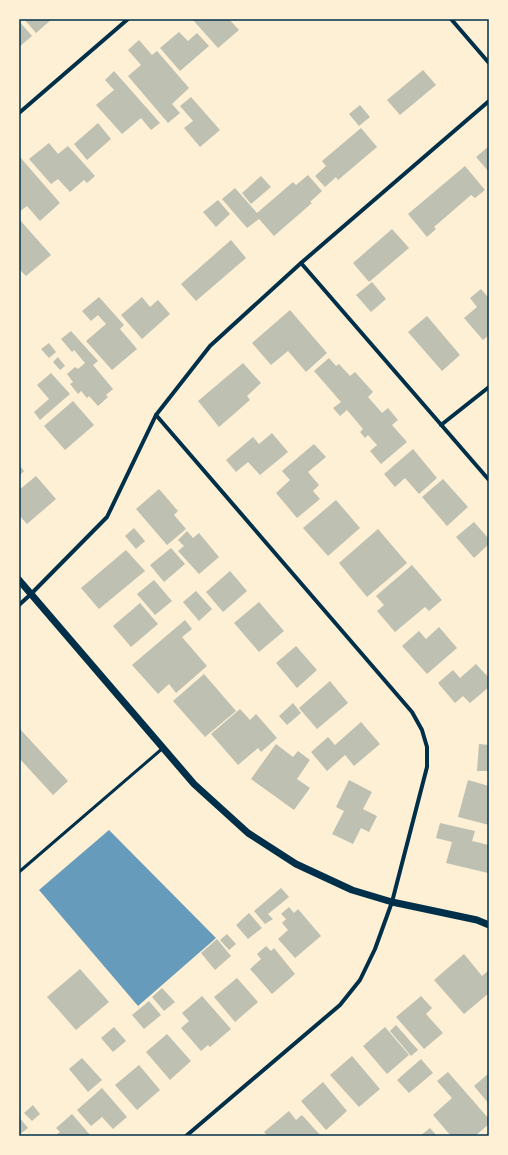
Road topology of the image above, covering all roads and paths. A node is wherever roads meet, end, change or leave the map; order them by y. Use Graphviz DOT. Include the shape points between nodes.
graph roads {
  1 [pos="128,19"];
  2 [pos="451,19"];
  3 [pos="489,63"];
  4 [pos="489,101"];
  5 [pos="19,113"];
  6 [pos="301,263"];
  7 [pos="489,387"];
  8 [pos="156,415"];
  9 [pos="441,426"];
  10 [pos="489,480"];
  11 [pos="19,580"];
  12 [pos="31,594"];
  13 [pos="19,605"];
  14 [pos="163,747"];
  15 [pos="19,872"];
  16 [pos="392,902"];
  17 [pos="489,925"];
  18 [pos="186,1136"];
  1 -- 5 [label="street"];
  2 -- 3 [label="street"];
  4 -- 6 [label="street"];
  6 -- 8 [label="street" via="210,346"];
  6 -- 9 [label="street"];
  7 -- 9 [label="street"];
  8 -- 12 [label="street" via="106,517"];
  8 -- 16 [label="street" via="412,712 422,730 427,747 427,767"];
  9 -- 10 [label="street"];
  11 -- 12 [label="street"];
  12 -- 13 [label="street"];
  12 -- 14 [label="street"];
  14 -- 15 [label="lane"];
  14 -- 16 [label="street" via="194,784 248,833 296,864 352,890"];
  16 -- 17 [label="street"];
  16 -- 18 [label="street" via="375,949 360,980 340,1004"];
}
